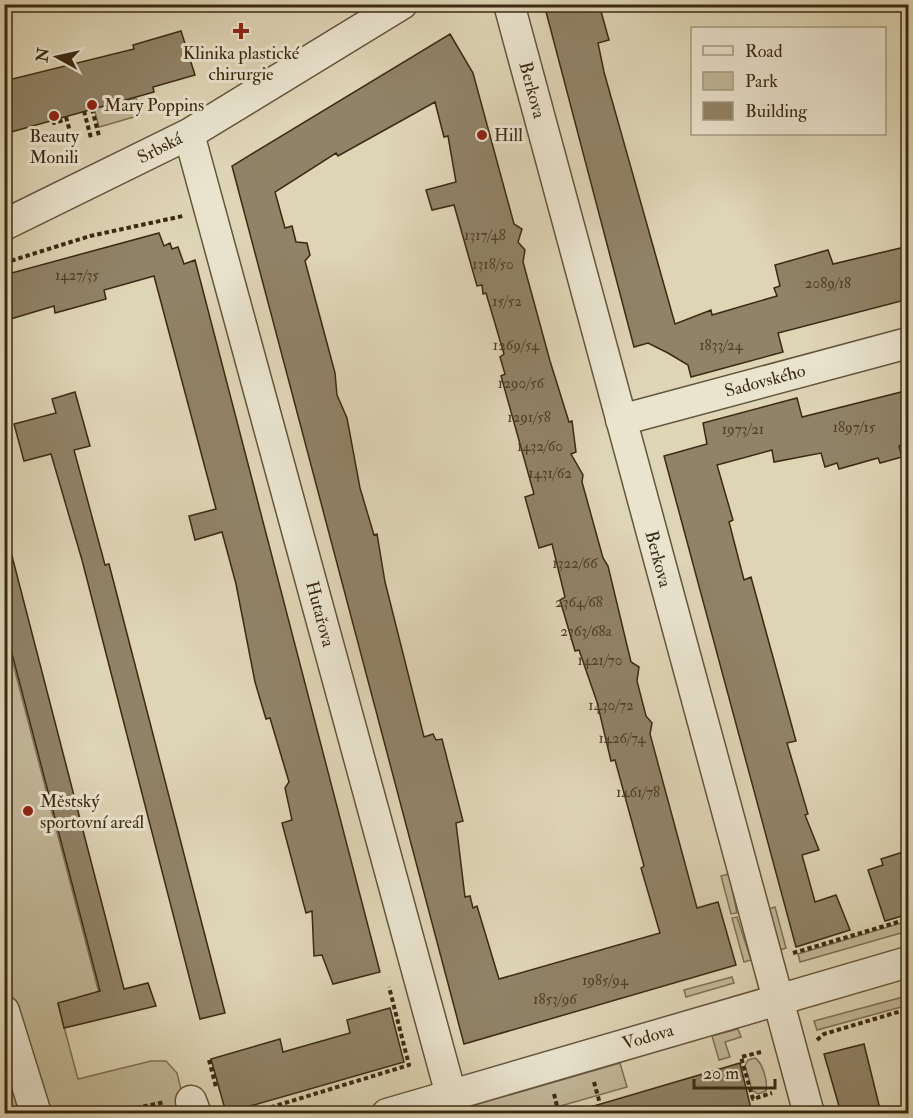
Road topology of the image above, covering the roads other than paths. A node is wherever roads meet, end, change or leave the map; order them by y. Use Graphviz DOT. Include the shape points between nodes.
graph roads {
  1 [pos="402,4"];
  2 [pos="509,4"];
  3 [pos="189,134"];
  4 [pos="4,225"];
  5 [pos="909,343"];
  6 [pos="621,420"];
  7 [pos="909,962"];
  8 [pos="780,999"];
  9 [pos="4,1011"];
  10 [pos="451,1095"];
  11 [pos="36,1113"];
  12 [pos="387,1113"];
  13 [pos="809,1113"];
  1 -- 3 [label="street, Srbská"];
  2 -- 6 [label="street, Berkova"];
  3 -- 4 [label="street, Srbská"];
  3 -- 10 [label="street, Hutařova"];
  5 -- 6 [label="street, Sadovského"];
  6 -- 8 [label="street, Berkova" via="764,955"];
  7 -- 8 [label="street, Vodova"];
  8 -- 10 [label="street, Vodova"];
  8 -- 13 [label="street, Berkova"];
  9 -- 11 [label="street"];
  10 -- 12 [label="street, Vodova"];
}
